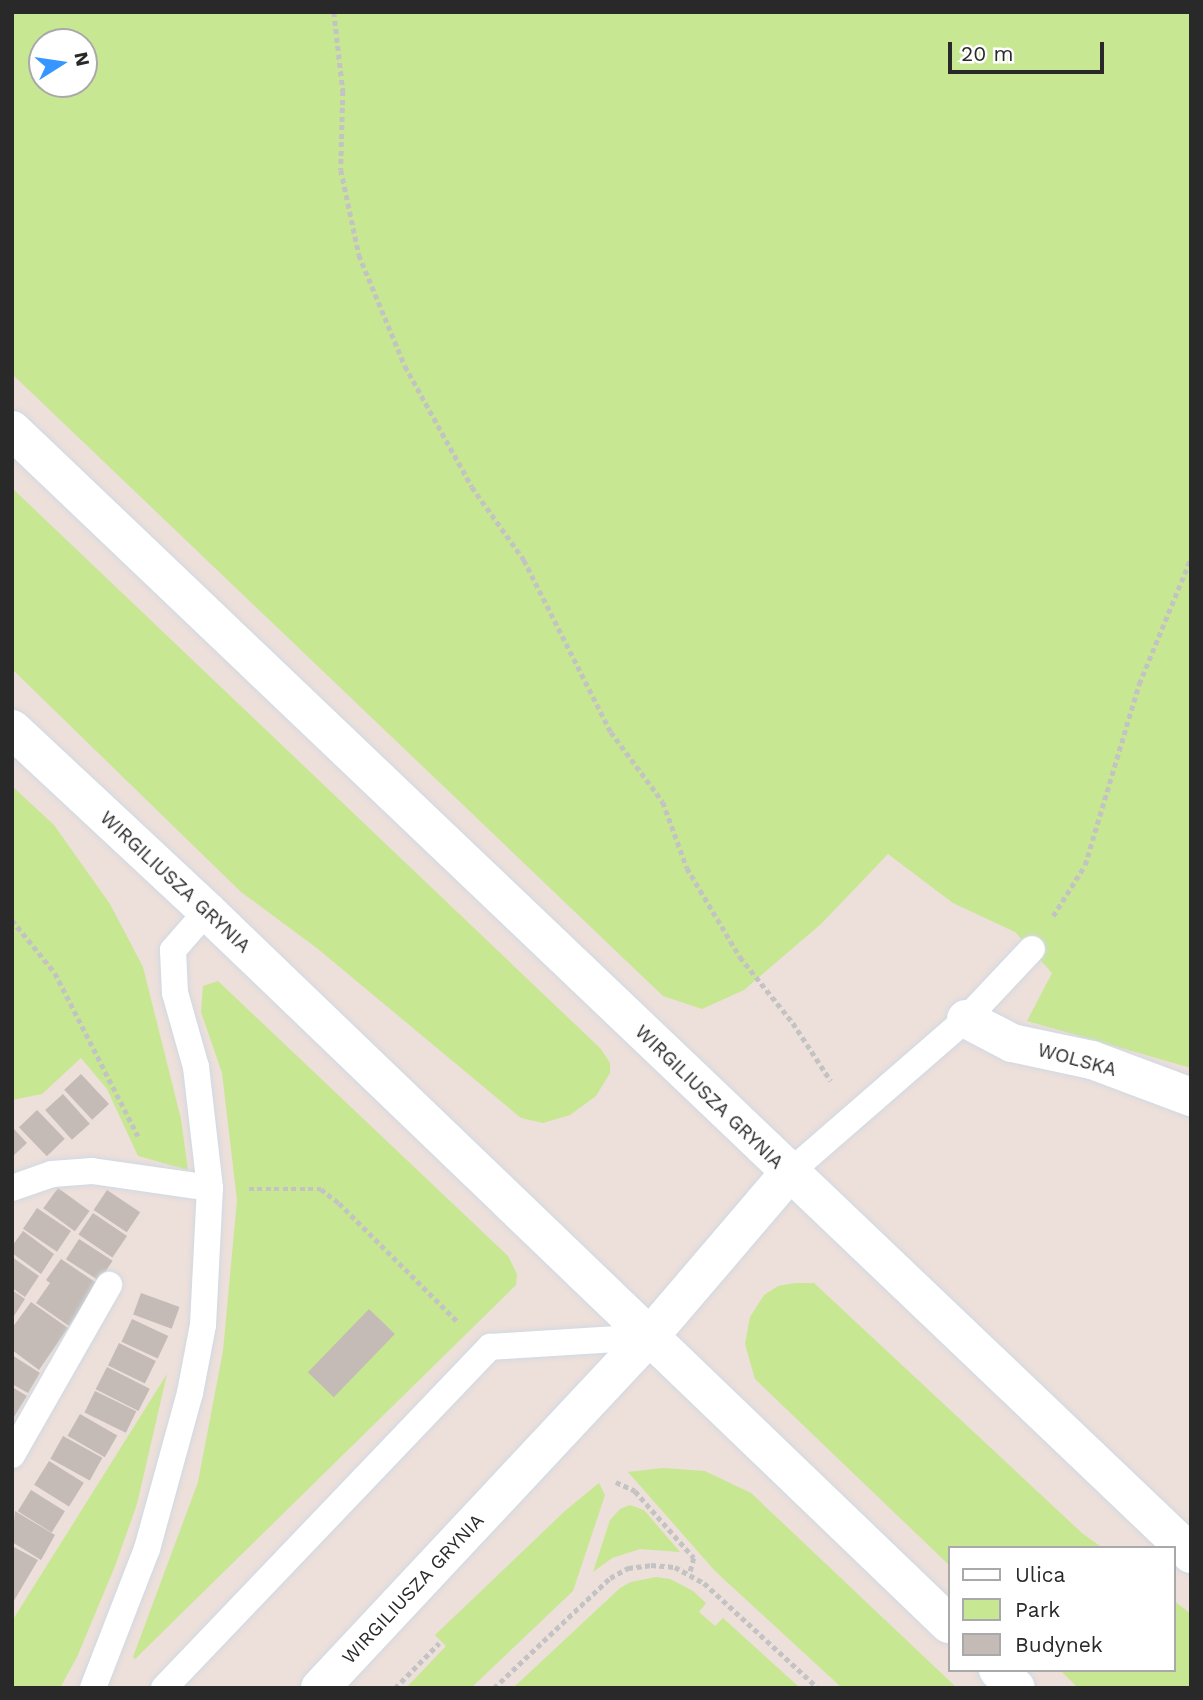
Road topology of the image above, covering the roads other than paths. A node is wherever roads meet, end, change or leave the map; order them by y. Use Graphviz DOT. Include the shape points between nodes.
graph roads {
  1 [pos="12,430"];
  2 [pos="12,729"];
  3 [pos="207,911"];
  4 [pos="1032,949"];
  5 [pos="966,1019"];
  6 [pos="1191,1097"];
  7 [pos="789,1173"];
  8 [pos="12,1188"];
  9 [pos="210,1188"];
  10 [pos="109,1285"];
  11 [pos="649,1337"];
  12 [pos="12,1455"];
  13 [pos="1191,1554"];
  14 [pos="948,1623"];
  15 [pos="1000,1672"];
  16 [pos="93,1688"];
  17 [pos="164,1688"];
  18 [pos="320,1688"];
  19 [pos="1016,1688"];
  1 -- 7 [label="street, WIRGILIUSZA GRYNIA"];
  2 -- 3 [label="street, WIRGILIUSZA GRYNIA"];
  3 -- 9 [label="lane" via="173,950 175,993 197,1067"];
  3 -- 11 [label="street, WIRGILIUSZA GRYNIA"];
  4 -- 5 [label="lane"];
  5 -- 6 [label="street, WOLSKA" via="1012,1043 1092,1060"];
  5 -- 7 [label="lane"];
  7 -- 11 [label="street"];
  7 -- 13 [label="street, WIRGILIUSZA GRYNIA"];
  8 -- 9 [label="lane" via="52,1174 92,1171"];
  9 -- 16 [label="lane" via="204,1325 190,1393 147,1549"];
  10 -- 12 [label="lane"];
  11 -- 14 [label="street, WIRGILIUSZA GRYNIA"];
  11 -- 17 [label="lane" via="490,1348"];
  11 -- 18 [label="street, WIRGILIUSZA GRYNIA"];
  15 -- 19 [label="street"];
}
